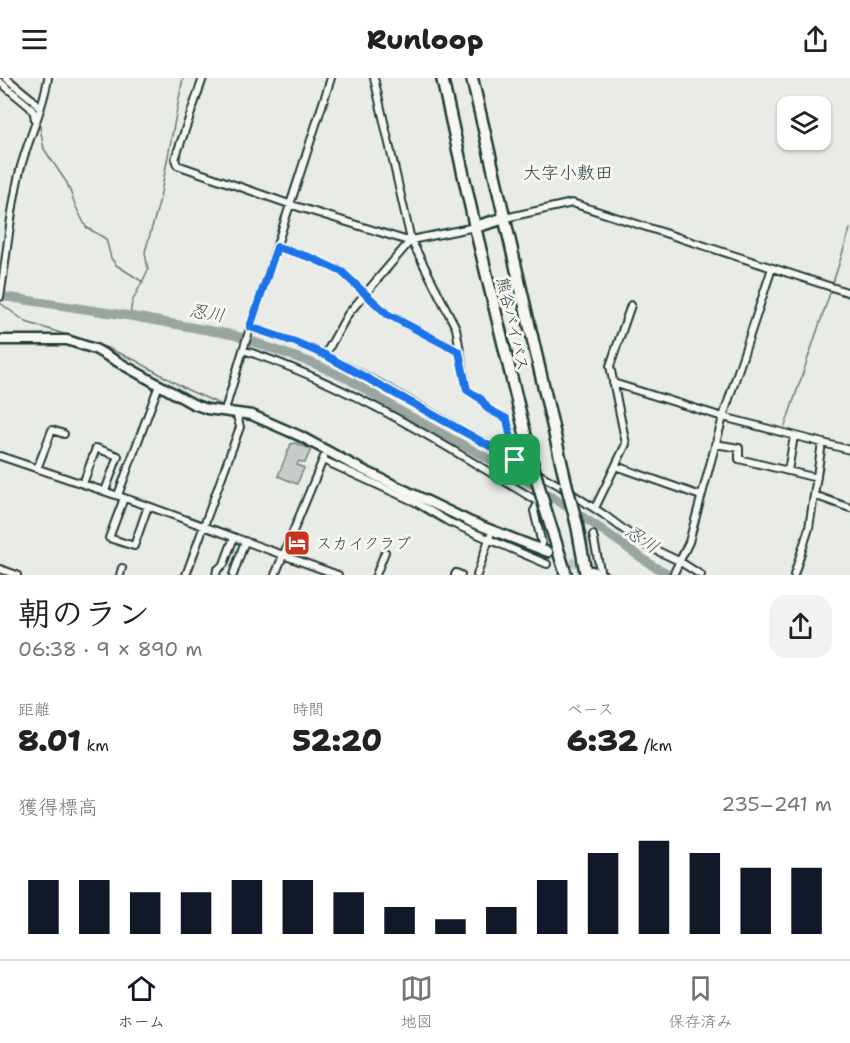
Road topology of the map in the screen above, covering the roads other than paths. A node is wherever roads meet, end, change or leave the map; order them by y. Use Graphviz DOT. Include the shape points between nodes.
graph roads {
  1 [pos="6,78"];
  2 [pos="48,78"];
  3 [pos="203,78"];
  4 [pos="331,78"];
  5 [pos="374,78"];
  6 [pos="442,78"];
  7 [pos="472,78"];
  8 [pos="0,82"];
  9 [pos="40,109"];
  10 [pos="35,122"];
  11 [pos="35,131"];
  12 [pos="292,205"];
  13 [pos="505,218"];
  14 [pos="475,226"];
  15 [pos="411,240"];
  16 [pos="277,247"];
  17 [pos="772,268"];
  18 [pos="1,290"];
  19 [pos="850,293"];
  20 [pos="364,294"];
  21 [pos="631,305"];
  22 [pos="250,327"];
  23 [pos="1,342"];
  24 [pos="243,350"];
  25 [pos="459,352"];
  26 [pos="325,355"];
  27 [pos="613,383"];
  28 [pos="159,385"];
  29 [pos="225,411"];
  30 [pos="236,412"];
  31 [pos="723,417"];
  32 [pos="64,434"];
  33 [pos="794,436"];
  34 [pos="822,443"];
  35 [pos="715,444"];
  36 [pos="850,450"];
  37 [pos="325,455"];
  38 [pos="0,456"];
  39 [pos="515,460"];
  40 [pos="616,466"];
  41 [pos="37,469"];
  42 [pos="788,471"];
  43 [pos="817,478"];
  44 [pos="83,484"];
  45 [pos="105,491"];
  46 [pos="814,495"];
  47 [pos="701,496"];
  48 [pos="121,497"];
  49 [pos="148,506"];
  50 [pos="595,508"];
  51 [pos="850,508"];
  52 [pos="204,526"];
  53 [pos="490,534"];
  54 [pos="593,535"];
  55 [pos="234,537"];
  56 [pos="245,541"];
  57 [pos="544,550"];
  58 [pos="385,552"];
  59 [pos="282,555"];
  60 [pos="547,564"];
  61 [pos="678,564"];
  62 [pos="122,568"];
  63 [pos="0,569"];
  64 [pos="595,574"];
  65 [pos="17,575"];
  66 [pos="120,575"];
  67 [pos="186,575"];
  68 [pos="216,575"];
  69 [pos="233,575"];
  70 [pos="275,575"];
  71 [pos="338,575"];
  72 [pos="376,575"];
  73 [pos="455,575"];
  74 [pos="460,575"];
  75 [pos="477,575"];
  76 [pos="566,575"];
  77 [pos="673,575"];
  78 [pos="701,575"];
  79 [pos="794,575"];
  1 -- 9 [label="street"];
  2 -- 9 [label="street"];
  3 -- 12 [label="street" via="175,159 177,165"];
  4 -- 12 [label="street"];
  5 -- 15 [label="street"];
  6 -- 14 [label="highway, 熊谷バイパス"];
  7 -- 13 [label="highway, 熊谷バイパス"];
  8 -- 10 [label="street" via="30,108"];
  9 -- 10 [label="street"];
  10 -- 11 [label="street"];
  10 -- 18 [label="street" via="15,191"];
  12 -- 15 [label="street"];
  12 -- 16 [label="street"];
  13 -- 14 [label="highway"];
  13 -- 17 [label="street" via="572,203"];
  13 -- 64 [label="highway, 熊谷バイパス, bridge" via="566,483"];
  14 -- 15 [label="street"];
  14 -- 76 [label="highway, 熊谷バイパス, bridge" via="532,462"];
  15 -- 20 [label="street"];
  15 -- 25 [label="street" via="456,328"];
  16 -- 20 [label="street" via="342,272"];
  16 -- 22 [label="street"];
  17 -- 19 [label="street"];
  17 -- 31 [label="street"];
  20 -- 25 [label="street" via="387,314"];
  20 -- 26 [label="street"];
  21 -- 27 [label="street" via="610,366"];
  22 -- 24 [label="street"];
  22 -- 26 [label="street"];
  23 -- 28 [label="street" via="67,340 95,349"];
  24 -- 29 [label="street"];
  24 -- 57 [label="street" via="329,383 537,501 534,511"];
  25 -- 39 [label="street" via="467,390 488,409 507,419"];
  26 -- 39 [label="street"];
  27 -- 31 [label="street"];
  27 -- 40 [label="street" via="626,444"];
  28 -- 29 [label="street" via="193,404"];
  28 -- 48 [label="street"];
  29 -- 30 [label="street"];
  30 -- 37 [label="street" via="300,436"];
  30 -- 52 [label="street" via="240,427"];
  31 -- 33 [label="street"];
  31 -- 35 [label="street"];
  32 -- 41 [label="street" via="52,430"];
  33 -- 34 [label="street"];
  33 -- 42 [label="street"];
  34 -- 36 [label="street"];
  34 -- 43 [label="street"];
  35 -- 42 [label="street" via="739,448 740,459"];
  35 -- 47 [label="street"];
  37 -- 53 [label="street"];
  37 -- 59 [label="street"];
  38 -- 41 [label="street"];
  39 -- 50 [label="street"];
  40 -- 47 [label="street"];
  40 -- 50 [label="street"];
  41 -- 44 [label="street"];
  42 -- 43 [label="street"];
  43 -- 46 [label="street"];
  44 -- 45 [label="street"];
  44 -- 45 [label="street" via="96,448 118,456"];
  45 -- 48 [label="street"];
  46 -- 51 [label="street"];
  46 -- 79 [label="street" via="809,528"];
  47 -- 61 [label="street"];
  48 -- 49 [label="street"];
  48 -- 49 [label="street" via="109,538 134,546"];
  49 -- 52 [label="street"];
  50 -- 61 [label="street"];
  52 -- 55 [label="street"];
  52 -- 67 [label="street"];
  53 -- 57 [label="street"];
  53 -- 60 [label="street"];
  53 -- 75 [label="street"];
  54 -- 64 [label="street" via="600,570"];
  55 -- 56 [label="street"];
  55 -- 68 [label="street"];
  56 -- 59 [label="street"];
  56 -- 69 [label="street"];
  58 -- 72 [label="street"];
  59 -- 70 [label="street"];
  59 -- 71 [label="street"];
  61 -- 77 [label="street"];
  61 -- 78 [label="street"];
  62 -- 66 [label="street"];
  63 -- 65 [label="street"];
  73 -- 74 [label="street"];
}
